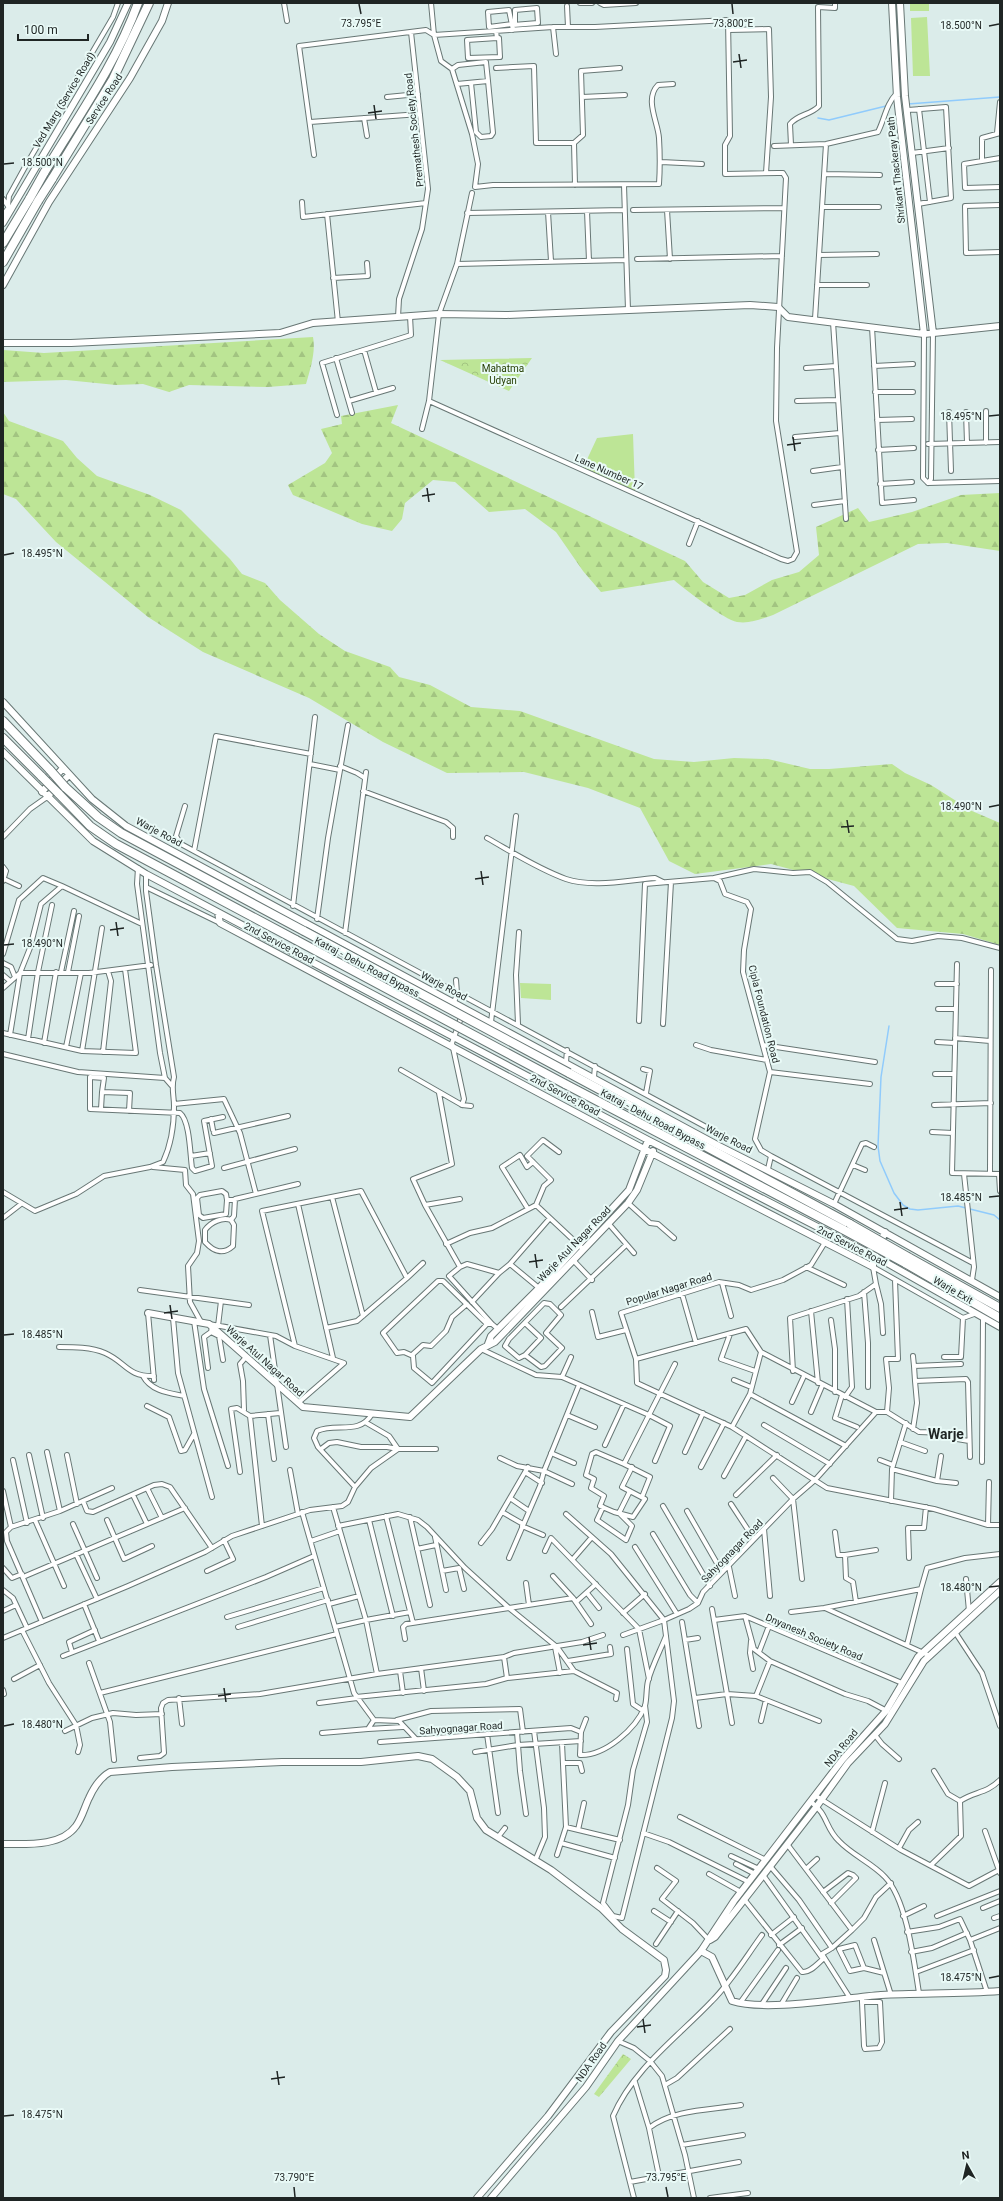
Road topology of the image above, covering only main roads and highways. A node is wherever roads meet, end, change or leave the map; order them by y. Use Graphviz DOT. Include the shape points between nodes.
graph roads {
  1 [pos="138,3"];
  2 [pos="149,3"];
  3 [pos="3,243"];
  4 [pos="3,262"];
  5 [pos="3,721"];
  6 [pos="3,738"];
  7 [pos="906,1260"];
  8 [pos="1000,1308"];
  9 [pos="1000,1318"];
  1 -- 3 [label="highway, bridge" via="107,69"];
  2 -- 4 [label="highway, bridge" via="113,79"];
  5 -- 7 [label="highway, Katraj - Dehu Road Bypass, bridge" via="65,787 98,818 121,832 850,1224"];
  6 -- 7 [label="highway, Katraj - Dehu Road Bypass, bridge" via="90,826 116,844 565,1084"];
  7 -- 8 [label="highway, Katraj - Dehu Road Bypass"];
  7 -- 9 [label="highway, Katraj - Dehu Road Bypass"];
}
